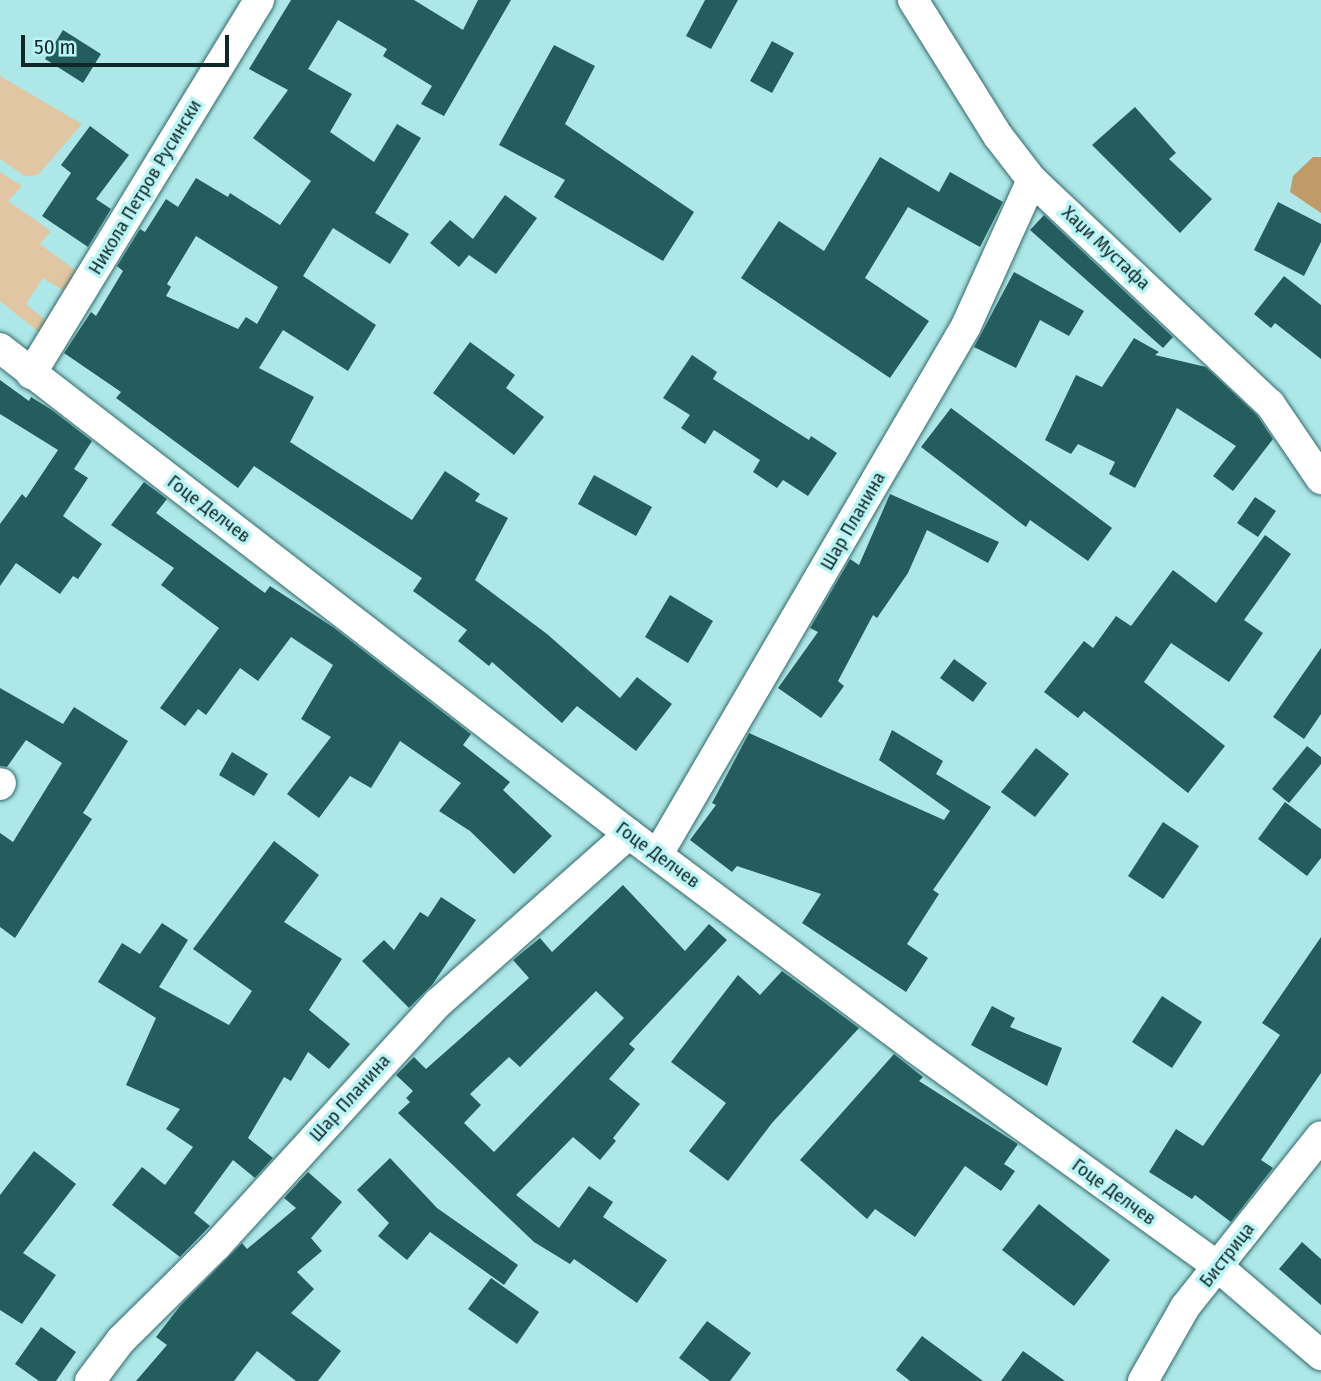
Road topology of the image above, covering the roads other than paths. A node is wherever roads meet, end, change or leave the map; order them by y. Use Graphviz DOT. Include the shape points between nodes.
graph roads {
  1 [pos="259,0"];
  2 [pos="913,0"];
  3 [pos="1032,180"];
  4 [pos="0,348"];
  5 [pos="31,374"];
  6 [pos="1321,479"];
  7 [pos="629,834"];
  8 [pos="658,854"];
  9 [pos="1321,1136"];
  10 [pos="1217,1266"];
  11 [pos="1321,1355"];
  12 [pos="90,1381"];
  13 [pos="1143,1381"];
  1 -- 5 [label="street, Никола Петров Русински"];
  2 -- 3 [label="street, Хаџи Мустафа" via="998,136"];
  3 -- 6 [label="street, Хаџи Мустафа" via="1270,404"];
  3 -- 8 [label="street, Шар Планина" via="965,326"];
  4 -- 5 [label="street, Гоце Делчев"];
  5 -- 7 [label="street, Гоце Делчев"];
  7 -- 8 [label="street, Гоце Делчев"];
  7 -- 12 [label="street, Шар Планина" via="438,1003 217,1245 121,1340"];
  8 -- 10 [label="street, Гоце Делчев" via="923,1054"];
  9 -- 10 [label="street, Бистрица"];
  10 -- 11 [label="street, Гоце Делчев"];
  10 -- 13 [label="street, Бистрица" via="1185,1307"];
}
